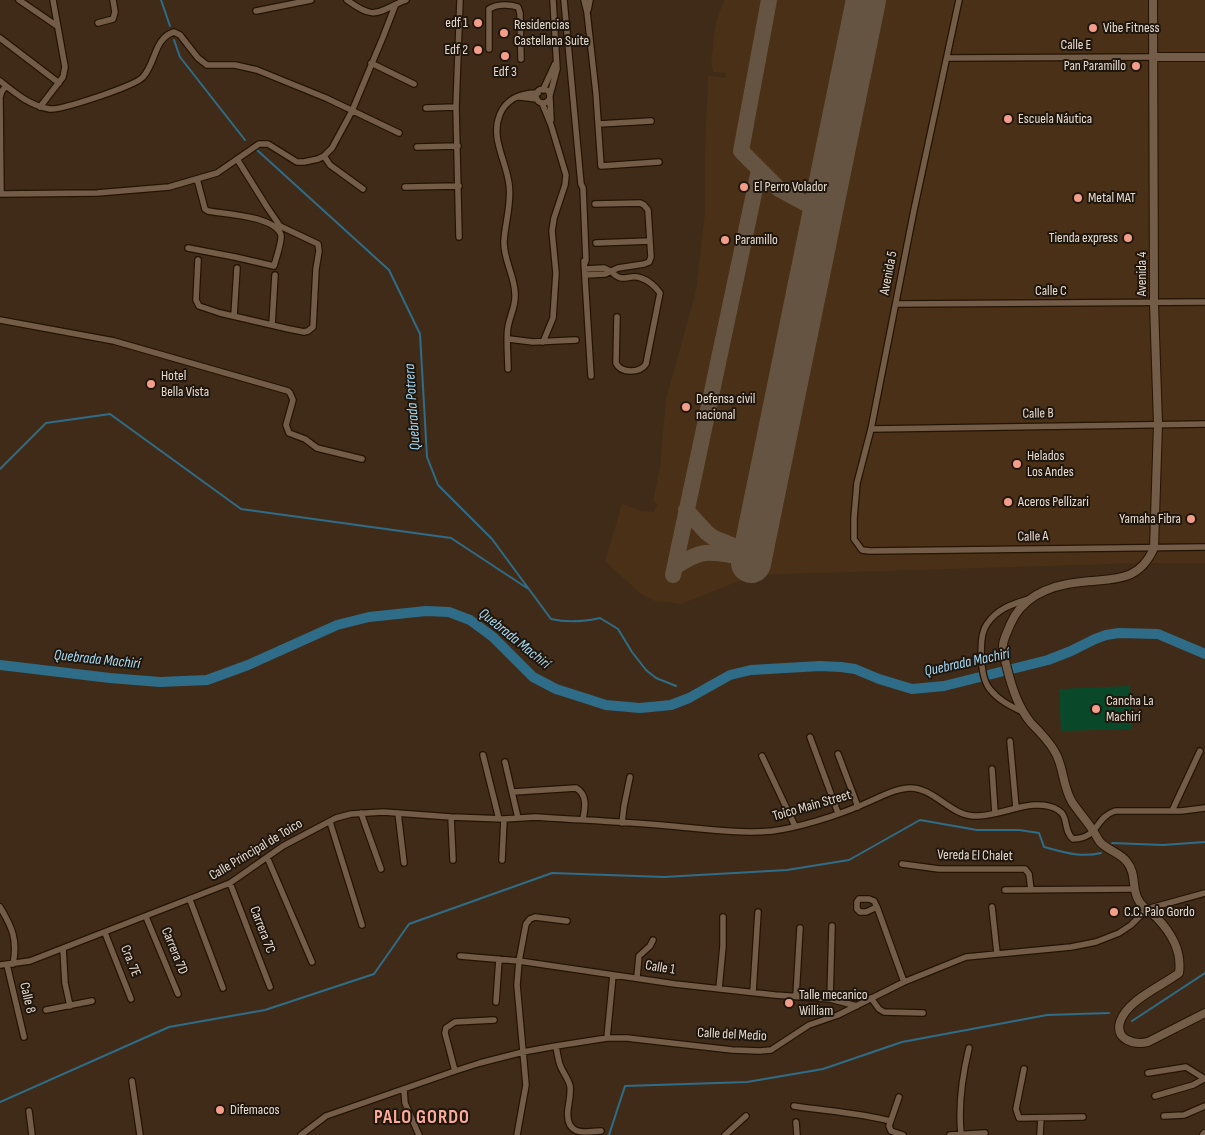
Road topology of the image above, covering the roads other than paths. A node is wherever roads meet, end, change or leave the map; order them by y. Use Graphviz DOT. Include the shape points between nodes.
graph roads {
  1 [pos="19,0"];
  2 [pos="53,0"];
  3 [pos="113,0"];
  4 [pos="311,0"];
  5 [pos="347,0"];
  6 [pos="406,0"];
  7 [pos="460,0"];
  8 [pos="553,0"];
  9 [pos="564,0"];
  10 [pos="584,0"];
  11 [pos="590,0"];
  12 [pos="959,0"];
  13 [pos="1153,0"];
  14 [pos="298,2"];
  15 [pos="506,2"];
  16 [pos="395,6"];
  17 [pos="256,11"];
  18 [pos="587,12"];
  19 [pos="98,23"];
  20 [pos="57,26"];
  21 [pos="0,38"];
  22 [pos="489,49"];
  23 [pos="1155,57"];
  24 [pos="1205,57"];
  25 [pos="947,58"];
  26 [pos="521,59"];
  27 [pos="556,62"];
  28 [pos="371,63"];
  29 [pos="0,82"];
  30 [pos="59,82"];
  31 [pos="414,84"];
  32 [pos="6,86"];
  33 [pos="540,96"];
  34 [pos="550,97"];
  35 [pos="40,107"];
  36 [pos="456,107"];
  37 [pos="426,108"];
  38 [pos="352,111"];
  39 [pos="651,121"];
  40 [pos="599,124"];
  41 [pos="551,125"];
  42 [pos="399,133"];
  43 [pos="458,146"];
  44 [pos="417,147"];
  45 [pos="324,156"];
  46 [pos="238,158"];
  47 [pos="0,160"];
  48 [pos="659,162"];
  49 [pos="197,179"];
  50 [pos="459,186"];
  51 [pos="405,187"];
  52 [pos="364,189"];
  53 [pos="1,194"];
  54 [pos="595,204"];
  55 [pos="459,237"];
  56 [pos="650,241"];
  57 [pos="596,243"];
  58 [pos="188,248"];
  59 [pos="198,260"];
  60 [pos="237,268"];
  61 [pos="585,269"];
  62 [pos="610,271"];
  63 [pos="275,275"];
  64 [pos="1205,302"];
  65 [pos="896,304"];
  66 [pos="1154,304"];
  67 [pos="234,316"];
  68 [pos="617,318"];
  69 [pos="0,320"];
  70 [pos="272,325"];
  71 [pos="509,339"];
  72 [pos="576,340"];
  73 [pos="543,342"];
  74 [pos="508,369"];
  75 [pos="591,376"];
  76 [pos="1158,424"];
  77 [pos="1205,424"];
  78 [pos="871,430"];
  79 [pos="362,459"];
  80 [pos="1205,547"];
  81 [pos="1154,548"];
  82 [pos="862,550"];
  83 [pos="1029,598"];
  84 [pos="1023,712"];
  85 [pos="810,737"];
  86 [pos="1010,741"];
  87 [pos="1200,751"];
  88 [pos="838,754"];
  89 [pos="483,755"];
  90 [pos="762,756"];
  91 [pos="505,762"];
  92 [pos="992,769"];
  93 [pos="630,777"];
  94 [pos="513,792"];
  95 [pos="858,807"];
  96 [pos="1016,808"];
  97 [pos="1205,808"];
  98 [pos="1172,812"];
  99 [pos="361,813"];
  100 [pos="838,813"];
  101 [pos="995,813"];
  102 [pos="398,814"];
  103 [pos="451,817"];
  104 [pos="518,818"];
  105 [pos="501,819"];
  106 [pos="583,819"];
  107 [pos="330,822"];
  108 [pos="622,822"];
  109 [pos="795,826"];
  110 [pos="1094,831"];
  111 [pos="267,857"];
  112 [pos="453,860"];
  113 [pos="502,860"];
  114 [pos="404,863"];
  115 [pos="902,864"];
  116 [pos="381,869"];
  117 [pos="230,883"];
  118 [pos="1134,889"];
  119 [pos="1005,890"];
  120 [pos="1031,890"];
  121 [pos="1205,893"];
  122 [pos="190,900"];
  123 [pos="0,907"];
  124 [pos="877,907"];
  125 [pos="992,907"];
  126 [pos="1147,909"];
  127 [pos="758,912"];
  128 [pos="146,917"];
  129 [pos="723,917"];
  130 [pos="567,921"];
  131 [pos="362,925"];
  132 [pos="832,926"];
  133 [pos="800,928"];
  134 [pos="105,933"];
  135 [pos="653,940"];
  136 [pos="63,949"];
  137 [pos="997,953"];
  138 [pos="460,956"];
  139 [pos="498,959"];
  140 [pos="519,961"];
  141 [pos="312,962"];
  142 [pos="7,964"];
  143 [pos="613,975"];
  144 [pos="637,977"];
  145 [pos="904,982"];
  146 [pos="270,987"];
  147 [pos="223,988"];
  148 [pos="719,989"];
  149 [pos="753,992"];
  150 [pos="178,994"];
  151 [pos="796,996"];
  152 [pos="871,998"];
  153 [pos="131,999"];
  154 [pos="830,999"];
  155 [pos="92,1001"];
  156 [pos="496,1002"];
  157 [pos="70,1006"];
  158 [pos="856,1006"];
  159 [pos="46,1010"];
  160 [pos="923,1013"];
  161 [pos="1205,1013"];
  162 [pos="494,1020"];
  163 [pos="24,1037"];
  164 [pos="607,1038"];
  165 [pos="556,1046"];
  166 [pos="969,1048"];
  167 [pos="523,1052"];
  168 [pos="1024,1069"];
  169 [pos="455,1071"];
  170 [pos="1148,1073"];
  171 [pos="1204,1079"];
  172 [pos="132,1081"];
  173 [pos="404,1090"];
  174 [pos="1155,1096"];
  175 [pos="899,1097"];
  176 [pos="794,1106"];
  177 [pos="1205,1106"];
  178 [pos="29,1111"];
  179 [pos="746,1116"];
  180 [pos="1164,1116"];
  181 [pos="1083,1117"];
  182 [pos="1041,1118"];
  183 [pos="890,1121"];
  184 [pos="796,1122"];
  185 [pos="601,1131"];
  186 [pos="961,1134"];
  187 [pos="32,1135"];
  188 [pos="140,1135"];
  189 [pos="301,1135"];
  190 [pos="419,1135"];
  191 [pos="517,1135"];
  192 [pos="725,1135"];
  193 [pos="797,1135"];
  194 [pos="903,1135"];
  195 [pos="950,1135"];
  196 [pos="984,1135"];
  197 [pos="1040,1135"];
  1 -- 20 [label="street"];
  2 -- 20 [label="street"];
  3 -- 19 [label="street" via="113,18"];
  4 -- 14 [label="street"];
  5 -- 16 [label="street" via="368,12 381,13"];
  6 -- 16 [label="street"];
  7 -- 36 [label="street"];
  8 -- 27 [label="street"];
  9 -- 61 [label="street" via="583,188"];
  10 -- 18 [label="street"];
  11 -- 18 [label="street"];
  12 -- 25 [label="street, Avenida 5"];
  13 -- 23 [label="main road, Avenida 4"];
  14 -- 17 [label="street"];
  15 -- 22 [label="street" via="488,11"];
  15 -- 26 [label="street" via="519,10"];
  16 -- 28 [label="street"];
  18 -- 40 [label="street"];
  20 -- 30 [label="street" via="64,68"];
  21 -- 30 [label="street"];
  23 -- 24 [label="main road, Calle E"];
  23 -- 25 [label="street, Calle E"];
  23 -- 66 [label="main road, Avenida 4"];
  25 -- 65 [label="street, Avenida 5"];
  27 -- 33 [label="street"];
  27 -- 34 [label="street"];
  28 -- 31 [label="street"];
  28 -- 38 [label="street"];
  29 -- 32 [label="street"];
  30 -- 35 [label="street"];
  32 -- 35 [label="street"];
  32 -- 47 [label="street" via="0,97"];
  33 -- 34 [label="street" via="547,102"];
  33 -- 34 [label="street" via="548,91"];
  33 -- 41 [label="street"];
  33 -- 71 [label="street" via="515,97 500,113 498,123 498,147 510,185 504,244 515,305 508,325"];
  34 -- 41 [label="street"];
  35 -- 38 [label="street" via="61,107 135,83 152,66 166,34 174,32 207,65 257,70"];
  36 -- 37 [label="street"];
  36 -- 43 [label="street"];
  38 -- 42 [label="street"];
  38 -- 45 [label="street" via="332,148"];
  39 -- 40 [label="street"];
  40 -- 48 [label="street" via="601,166"];
  41 -- 73 [label="street" via="566,175 552,231 556,273 553,318"];
  43 -- 44 [label="street"];
  43 -- 50 [label="street"];
  45 -- 46 [label="street" via="297,162 273,146 259,144"];
  45 -- 52 [label="street" via="330,165"];
  46 -- 49 [label="street" via="217,173"];
  46 -- 70 [label="street" via="280,226 314,240 319,246 313,327 304,332"];
  47 -- 53 [label="street"];
  49 -- 53 [label="street" via="156,189"];
  49 -- 58 [label="street" via="205,209 267,222 281,238 274,266"];
  50 -- 51 [label="street"];
  50 -- 55 [label="street"];
  54 -- 56 [label="street" via="644,205 648,210"];
  56 -- 57 [label="street"];
  56 -- 62 [label="street" via="649,262"];
  59 -- 67 [label="street" via="196,304"];
  60 -- 67 [label="street"];
  61 -- 62 [label="street" via="605,274"];
  61 -- 75 [label="street"];
  62 -- 68 [label="street" via="622,279 641,278 660,293 646,364 638,371 622,370 616,363"];
  63 -- 70 [label="street"];
  64 -- 66 [label="street, Calle C"];
  65 -- 66 [label="street, Calle C"];
  65 -- 78 [label="street, Avenida 5"];
  66 -- 76 [label="main road, Avenida 4"];
  67 -- 70 [label="street"];
  69 -- 79 [label="street" via="114,341 288,391 293,400 286,425 289,433 317,448"];
  71 -- 73 [label="street"];
  71 -- 74 [label="street"];
  72 -- 73 [label="street"];
  76 -- 77 [label="street, Calle B"];
  76 -- 78 [label="street, Calle B"];
  76 -- 81 [label="main road, Avenida 4"];
  78 -- 82 [label="street, Avenida 5" via="858,483 854,518 854,539"];
  80 -- 81 [label="street, Calle A"];
  81 -- 82 [label="street, Calle A"];
  81 -- 83 [label="main road" via="1144,564 1119,579 1064,585"];
  83 -- 84 [label="main road" via="1015,615 1003,646 1010,681"];
  83 -- 84 [label="street" via="1001,610 982,635 982,661 987,684 1002,701"];
  84 -- 110 [label="main road" via="1054,750 1064,786"];
  85 -- 100 [label="street"];
  86 -- 96 [label="street"];
  87 -- 98 [label="street"];
  88 -- 95 [label="street"];
  89 -- 105 [label="street"];
  90 -- 109 [label="street"];
  91 -- 94 [label="street"];
  92 -- 101 [label="street"];
  93 -- 108 [label="street"];
  94 -- 104 [label="street"];
  94 -- 106 [label="street" via="576,788 584,796"];
  95 -- 100 [label="street, Toico Main Street"];
  95 -- 101 [label="street, Toico Main Street" via="911,788 932,794 969,816"];
  96 -- 101 [label="street, Toico Main Street"];
  96 -- 110 [label="street, Toico Main Street" via="1038,805 1060,811 1068,834 1073,838 1084,838"];
  97 -- 98 [label="street"];
  98 -- 110 [label="street" via="1115,811 1102,819"];
  99 -- 102 [label="street, Calle Principal de Toico"];
  99 -- 107 [label="street, Calle Principal de Toico"];
  99 -- 116 [label="street"];
  100 -- 109 [label="street, Toico Main Street"];
  102 -- 103 [label="street, Calle Principal de Toico"];
  102 -- 114 [label="street"];
  103 -- 105 [label="street, Calle Principal de Toico"];
  103 -- 112 [label="street"];
  104 -- 105 [label="street, Toico Main Street"];
  104 -- 106 [label="street, Toico Main Street"];
  105 -- 113 [label="street"];
  106 -- 108 [label="street, Toico Main Street"];
  107 -- 111 [label="street, Calle Principal de Toico"];
  107 -- 131 [label="street"];
  108 -- 109 [label="street, Toico Main Street" via="754,832"];
  110 -- 118 [label="main road" via="1100,842 1126,860 1134,876"];
  111 -- 117 [label="street, Calle Principal de Toico"];
  111 -- 141 [label="street"];
  115 -- 120 [label="street, Vereda El Chalet" via="940,869 1025,869"];
  117 -- 122 [label="street, Calle Principal de Toico"];
  117 -- 146 [label="street, Carrera 7C"];
  118 -- 120 [label="street"];
  118 -- 126 [label="main road" via="1139,902"];
  119 -- 120 [label="street"];
  121 -- 126 [label="street"];
  122 -- 128 [label="street, Calle Principal de Toico"];
  122 -- 147 [label="street"];
  123 -- 142 [label="street, Calle 8" via="16,944"];
  124 -- 145 [label="street"];
  125 -- 137 [label="street"];
  126 -- 137 [label="street, Calle del Medio" via="1119,933 1096,942"];
  126 -- 161 [label="main road" via="1161,923 1179,952 1179,973 1132,1004 1120,1023 1122,1035 1132,1043 1148,1042"];
  127 -- 149 [label="street"];
  128 -- 134 [label="street, Calle Principal de Toico"];
  128 -- 150 [label="street, Carrera 7D"];
  129 -- 148 [label="street"];
  130 -- 140 [label="street" via="530,919 526,924"];
  132 -- 154 [label="street"];
  133 -- 151 [label="street"];
  134 -- 136 [label="street, Calle Principal de Toico"];
  134 -- 153 [label="street, Cra. 7E"];
  135 -- 144 [label="street" via="639,956"];
  136 -- 142 [label="street, Calle Principal de Toico" via="30,961"];
  136 -- 157 [label="street"];
  137 -- 145 [label="street, Calle del Medio" via="966,957"];
  138 -- 139 [label="street, Calle 1"];
  139 -- 140 [label="street, Calle 1"];
  139 -- 156 [label="street"];
  140 -- 143 [label="street, Calle 1"];
  140 -- 167 [label="street" via="517,985"];
  142 -- 163 [label="street, Calle 8"];
  143 -- 144 [label="street, Calle 1"];
  143 -- 164 [label="street"];
  144 -- 148 [label="street, Calle 1"];
  145 -- 152 [label="street, Calle del Medio"];
  148 -- 149 [label="street, Calle 1"];
  149 -- 151 [label="street, Calle 1"];
  151 -- 154 [label="street, Calle 1"];
  152 -- 158 [label="street, Calle del Medio"];
  152 -- 160 [label="street" via="884,1012"];
  154 -- 158 [label="street, Calle 1"];
  155 -- 157 [label="street"];
  157 -- 159 [label="street"];
  158 -- 164 [label="street, Calle del Medio" via="809,1025 772,1050 732,1050"];
  162 -- 169 [label="street" via="455,1022 446,1028"];
  164 -- 165 [label="street, Calle del Medio"];
  165 -- 167 [label="street, Calle del Medio"];
  165 -- 185 [label="street" via="560,1065 570,1084 567,1112 571,1127 578,1133"];
  166 -- 186 [label="street" via="961,1082"];
  167 -- 169 [label="street, Calle del Medio"];
  167 -- 191 [label="street" via="526,1092"];
  168 -- 182 [label="street" via="1016,1115 1019,1118"];
  169 -- 173 [label="street, Calle del Medio"];
  170 -- 171 [label="street" via="1186,1067"];
  171 -- 174 [label="street"];
  172 -- 188 [label="street"];
  173 -- 189 [label="street, Calle del Medio" via="326,1116"];
  173 -- 190 [label="street" via="405,1103"];
  175 -- 183 [label="street"];
  176 -- 183 [label="street" via="862,1114"];
  177 -- 180 [label="street" via="1184,1114"];
  178 -- 187 [label="street"];
  179 -- 192 [label="street"];
  181 -- 182 [label="street"];
  182 -- 197 [label="street"];
  183 -- 194 [label="street" via="891,1131"];
  184 -- 193 [label="street"];
  186 -- 195 [label="street"];
  186 -- 196 [label="street"];
}
